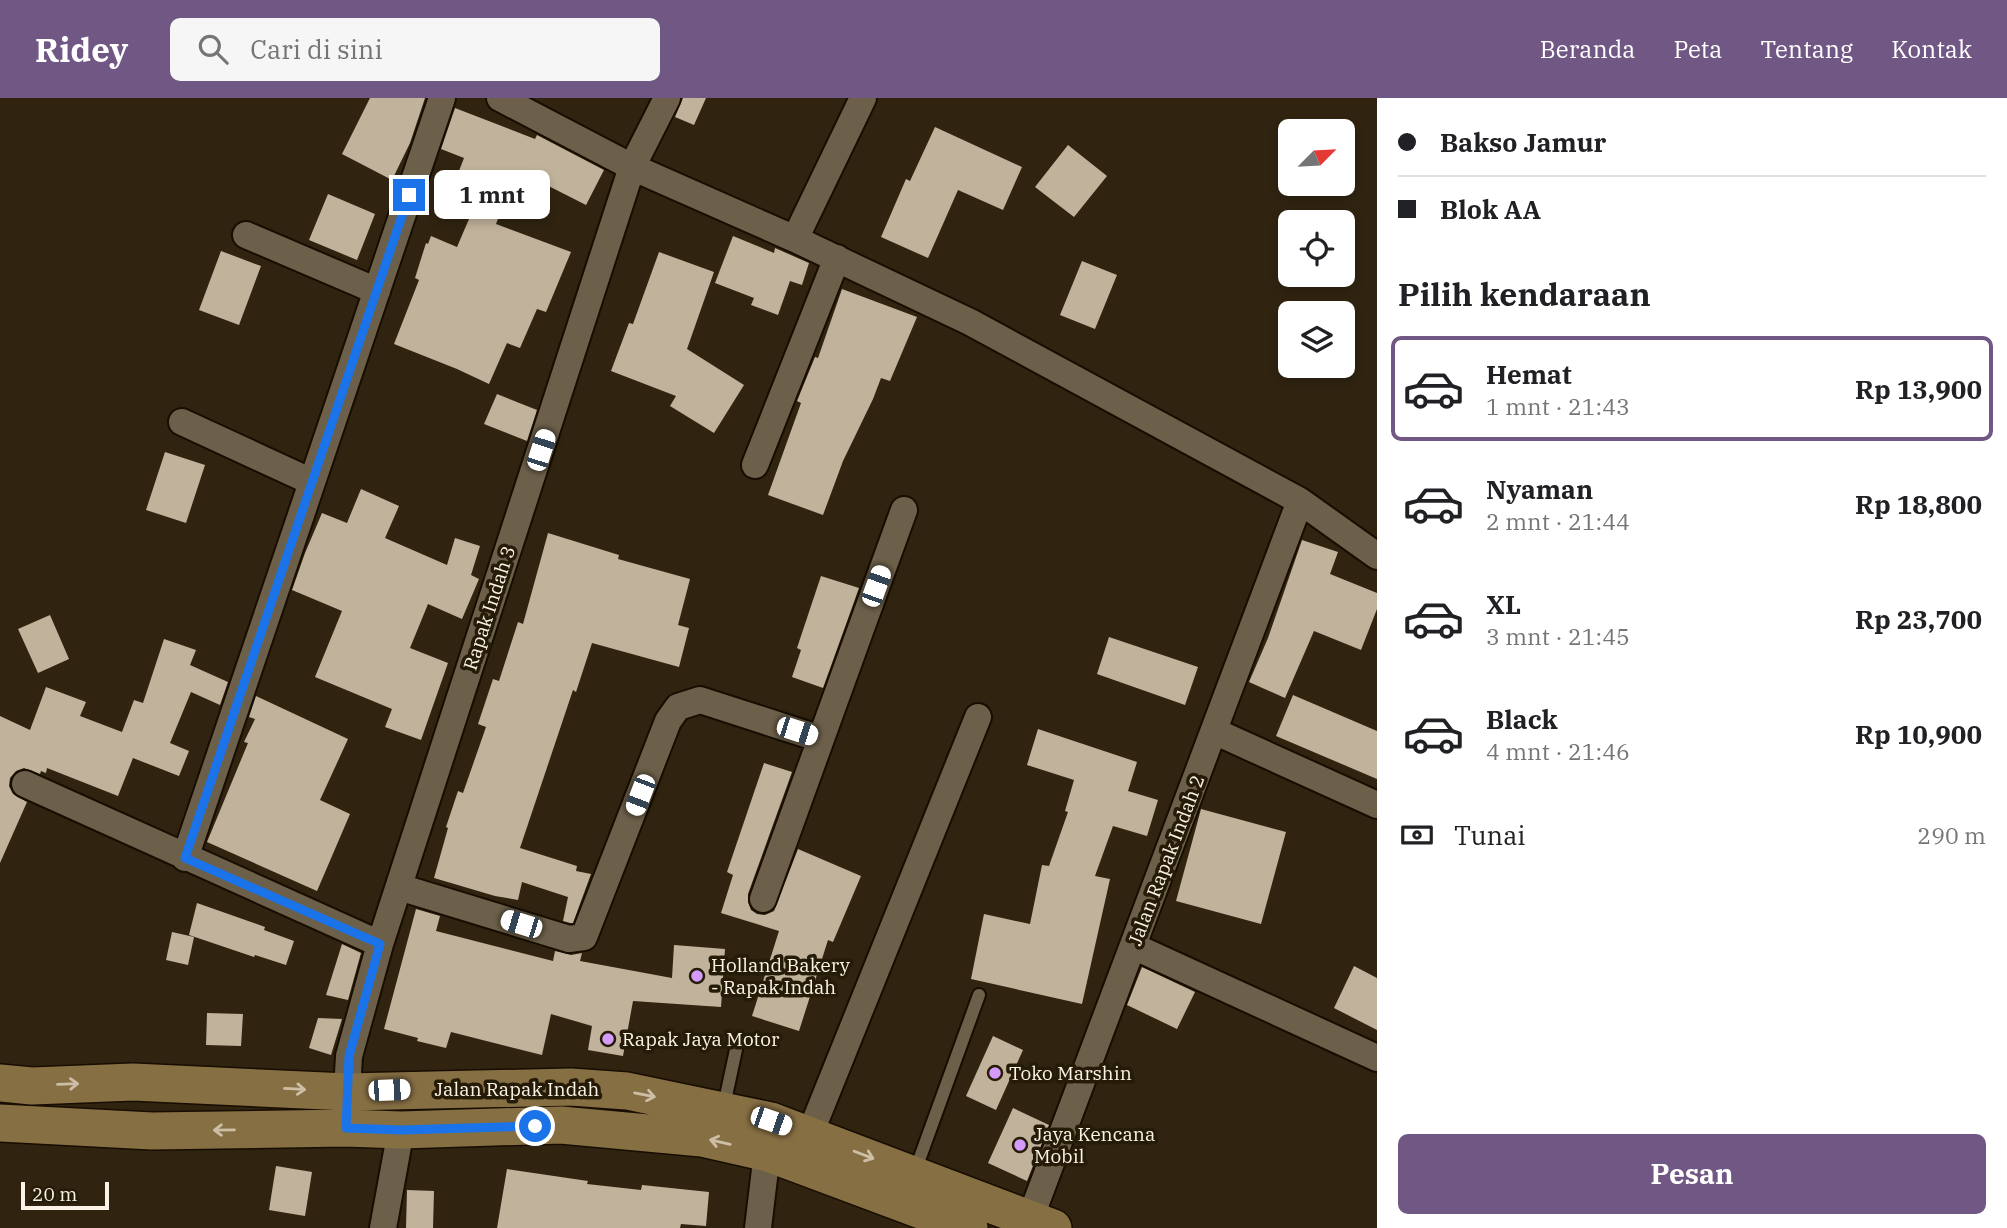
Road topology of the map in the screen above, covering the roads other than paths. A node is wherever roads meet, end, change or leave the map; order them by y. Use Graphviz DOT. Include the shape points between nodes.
graph roads {
  1 [pos="442,98"];
  2 [pos="500,98"];
  3 [pos="667,98"];
  4 [pos="863,98"];
  5 [pos="632,167"];
  6 [pos="246,235"];
  7 [pos="794,239"];
  8 [pos="836,258"];
  9 [pos="377,291"];
  10 [pos="182,422"];
  11 [pos="755,465"];
  12 [pos="312,482"];
  13 [pos="1300,501"];
  14 [pos="904,510"];
  15 [pos="1377,556"];
  16 [pos="978,717"];
  17 [pos="1214,731"];
  18 [pos="821,739"];
  19 [pos="25,783"];
  20 [pos="1377,805"];
  21 [pos="185,858"];
  22 [pos="399,887"];
  23 [pos="763,899"];
  24 [pos="380,944"];
  25 [pos="1133,946"];
  26 [pos="979,995"];
  27 [pos="737,1045"];
  28 [pos="1377,1058"];
  29 [pos="0,1083"];
  30 [pos="347,1092"];
  31 [pos="723,1110"];
  32 [pos="0,1123"];
  33 [pos="346,1128"];
  34 [pos="401,1130"];
  35 [pos="810,1134"];
  36 [pos="769,1137"];
  37 [pos="914,1174"];
  38 [pos="1042,1224"];
  39 [pos="383,1228"];
  40 [pos="758,1228"];
  41 [pos="969,1228"];
  1 -- 9 [label="street"];
  2 -- 5 [label="street"];
  3 -- 5 [label="street, Rapak Indah 3"];
  4 -- 7 [label="street"];
  5 -- 7 [label="street"];
  5 -- 22 [label="street, Rapak Indah 3"];
  6 -- 9 [label="street"];
  7 -- 8 [label="street"];
  8 -- 11 [label="street"];
  8 -- 13 [label="street" via="970,322"];
  9 -- 12 [label="street"];
  10 -- 12 [label="street"];
  12 -- 21 [label="street"];
  13 -- 15 [label="street"];
  13 -- 17 [label="street, Jalan Rapak Indah 2"];
  14 -- 18 [label="street"];
  16 -- 35 [label="street"];
  17 -- 20 [label="street"];
  17 -- 25 [label="street, Jalan Rapak Indah 2"];
  18 -- 22 [label="street" via="700,700 678,707 668,721 584,937 569,939"];
  18 -- 23 [label="street"];
  19 -- 21 [label="street"];
  21 -- 24 [label="street"];
  22 -- 24 [label="street, Rapak Indah 3"];
  24 -- 30 [label="street, Rapak Indah 3" via="349,1056"];
  25 -- 28 [label="street"];
  25 -- 38 [label="street, Jalan Rapak Indah 2"];
  26 -- 37 [label="lane"];
  27 -- 31 [label="lane"];
  29 -- 30 [label="main road, Jalan Rapak Indah, one-way" via="134,1082"];
  30 -- 31 [label="main road, Jalan Rapak Indah, one-way" via="571,1087 627,1091"];
  30 -- 33 [label="street, Rapak Indah 3"];
  31 -- 36 [label="main road, Jalan Rapak Indah"];
  33 -- 32 [label="main road, Jalan Rapak Indah, one-way" via="152,1131"];
  33 -- 34 [label="main road, Jalan Rapak Indah"];
  36 -- 34 [label="main road, Jalan Rapak Indah, one-way" via="702,1138 561,1125"];
  34 -- 39 [label="street"];
  35 -- 36 [label="main road, Jalan Rapak Indah"];
  35 -- 37 [label="main road, Jalan Rapak Indah, one-way"];
  36 -- 40 [label="street"];
  36 -- 41 [label="main road, Jalan Rapak Indah"];
  37 -- 38 [label="main road, Jalan Rapak Indah"];
}
